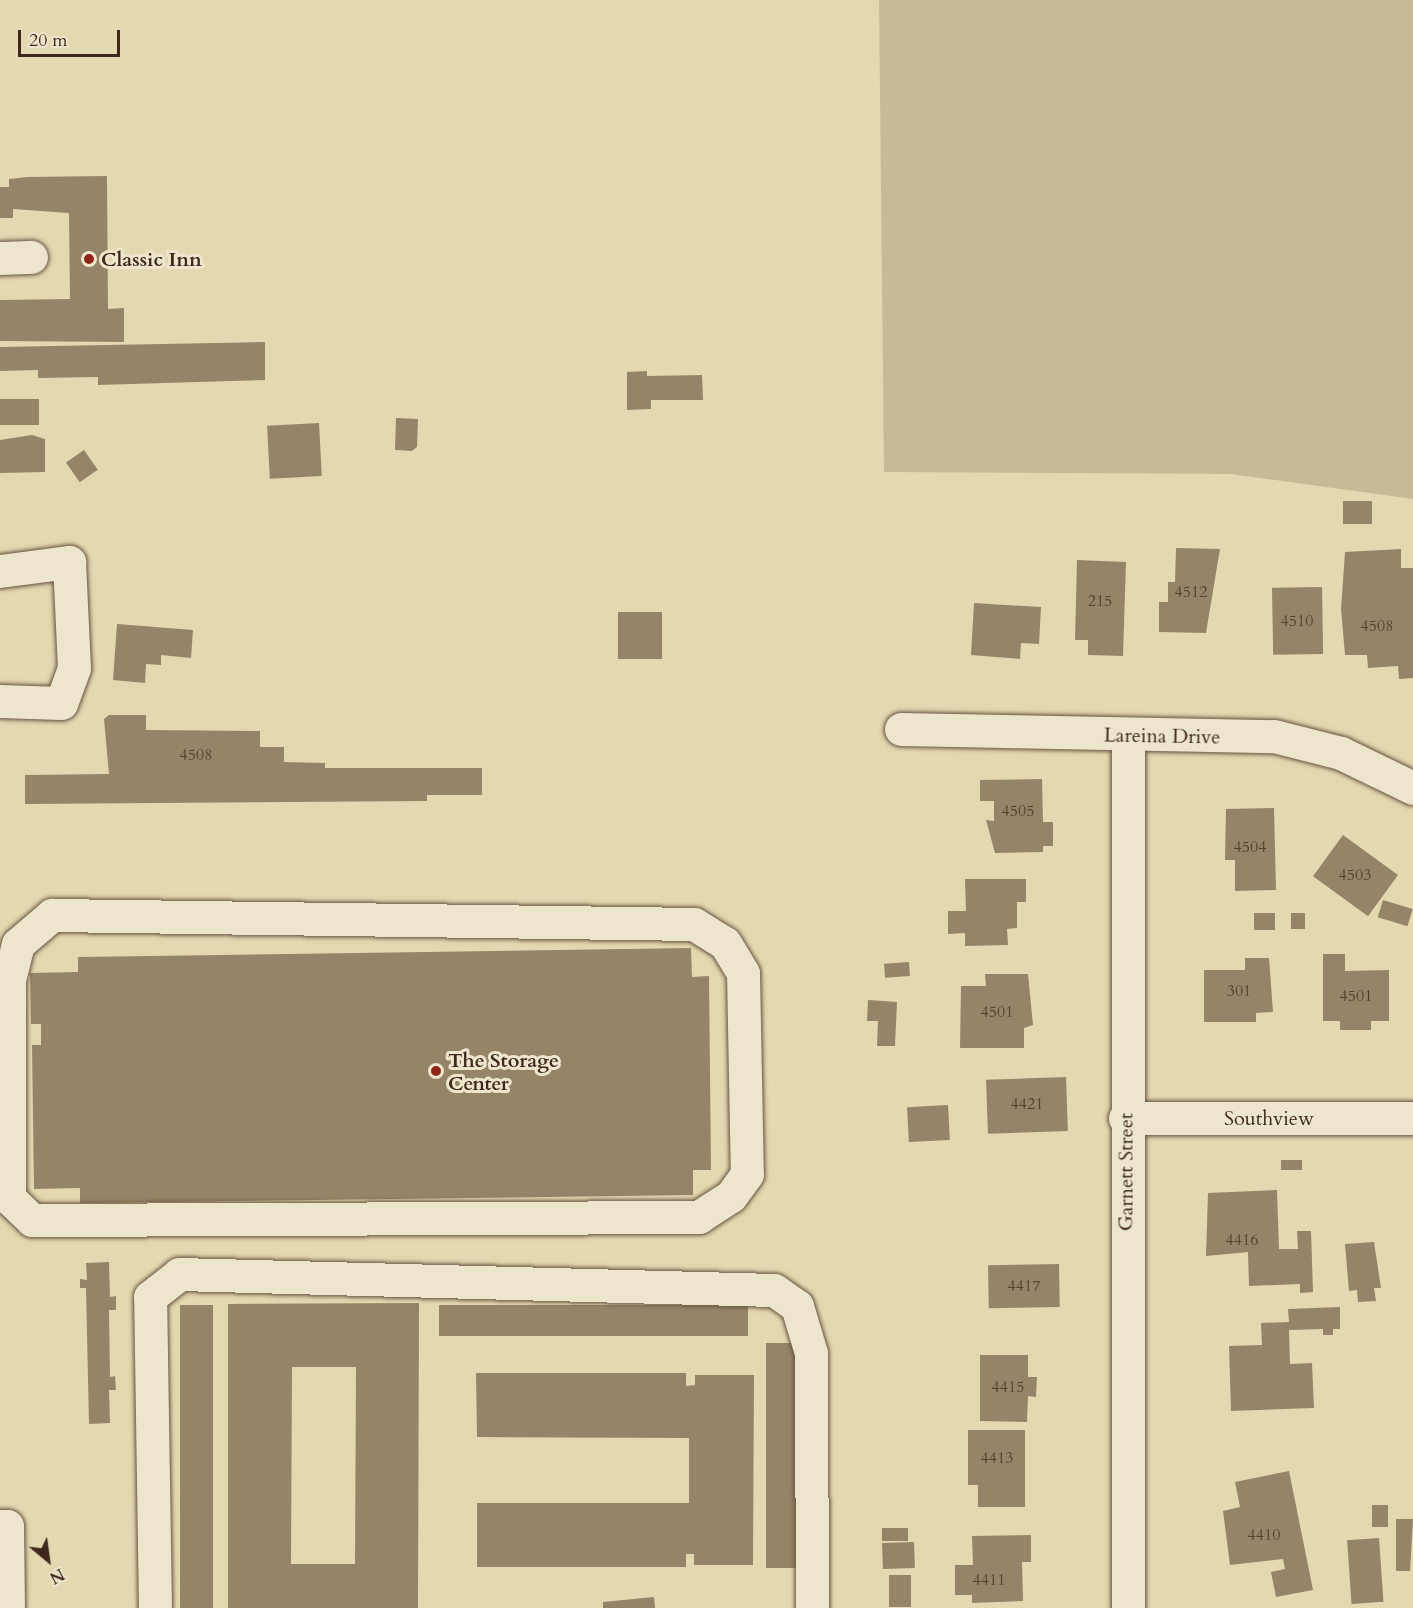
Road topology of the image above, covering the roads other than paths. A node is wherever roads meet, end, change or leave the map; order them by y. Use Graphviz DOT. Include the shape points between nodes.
graph roads {
  1 [pos="0,570"];
  2 [pos="0,701"];
  3 [pos="900,729"];
  4 [pos="1128,736"];
  5 [pos="1413,788"];
  6 [pos="4,1096"];
  7 [pos="1125,1118"];
  8 [pos="1413,1118"];
  9 [pos="0,1526"];
  10 [pos="8,1608"];
  11 [pos="155,1608"];
  12 [pos="812,1608"];
  13 [pos="1128,1608"];
  1 -- 2 [label="street" via="69,562 74,668 61,703"];
  3 -- 4 [label="street, Lareina Drive"];
  4 -- 5 [label="street, Lareina Drive" via="1274,736 1341,753"];
  4 -- 7 [label="street, Garnett Street"];
  6 -- 6 [label="street" via="9,980 18,944 52,915 694,924 725,943 743,973 747,1174 731,1196 699,1216 32,1220 9,1198"];
  7 -- 8 [label="street, Southview"];
  7 -- 13 [label="street, Garnett Street"];
  9 -- 10 [label="street" via="7,1526"];
  11 -- 12 [label="street" via="150,1297 179,1274 774,1290 798,1306 811,1353"];
}
